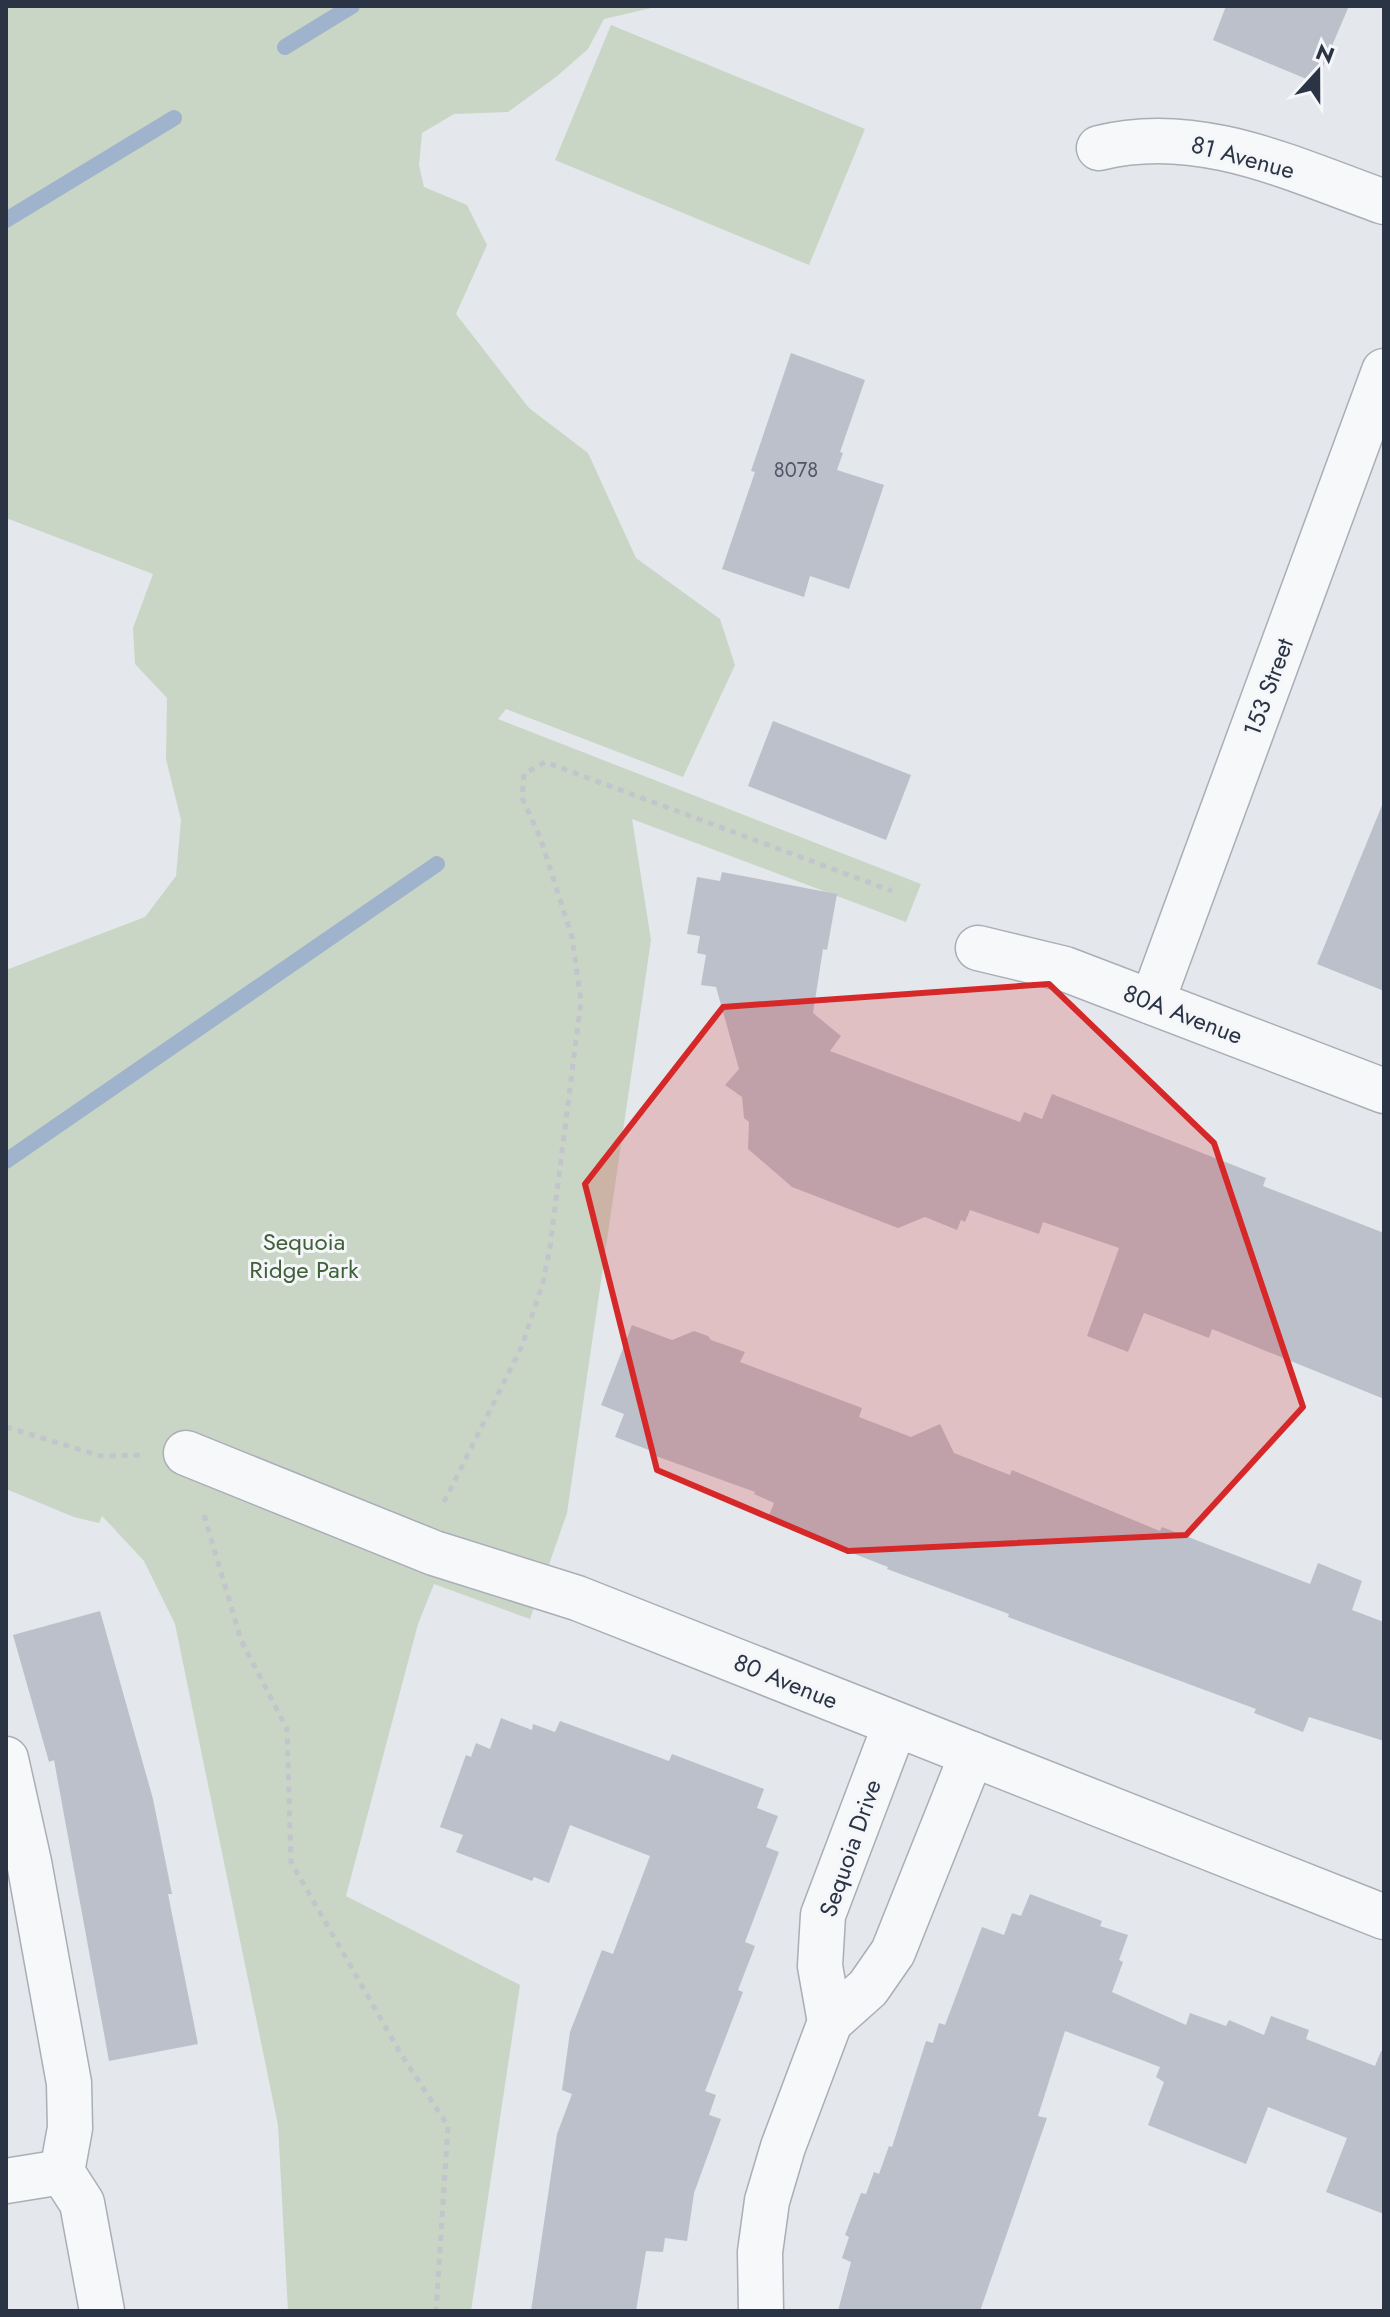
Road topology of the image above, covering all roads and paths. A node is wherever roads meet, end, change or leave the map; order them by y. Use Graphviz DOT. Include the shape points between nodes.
graph roads {
  1 [pos="1099,148"];
  2 [pos="1384,202"];
  3 [pos="1384,371"];
  4 [pos="892,891"];
  5 [pos="978,948"];
  6 [pos="1152,1002"];
  7 [pos="1384,1091"];
  8 [pos="6,1427"];
  9 [pos="186,1453"];
  10 [pos="444,1502"];
  11 [pos="895,1725"];
  12 [pos="972,1754"];
  13 [pos="6,1759"];
  14 [pos="1384,1917"];
  15 [pos="830,2022"];
  16 [pos="62,2172"];
  17 [pos="6,2181"];
  18 [pos="102,2311"];
  19 [pos="436,2311"];
  20 [pos="761,2311"];
  1 -- 2 [label="street, 81 Avenue" via="1169,139 1221,146"];
  3 -- 6 [label="street, 153 Street"];
  4 -- 10 [label="path" via="545,762 524,774 522,798 572,937 581,1001 543,1282 522,1346"];
  5 -- 6 [label="street, 80A Avenue" via="1065,969"];
  6 -- 7 [label="street, 80A Avenue"];
  8 -- 9 [label="path" via="101,1456"];
  9 -- 11 [label="street, 80 Avenue" via="434,1553 577,1598"];
  9 -- 19 [label="path" via="241,1640 287,1729 291,1862 448,2126"];
  11 -- 12 [label="street, 80 Avenue"];
  11 -- 15 [label="street, Sequoia Drive" via="823,1915 820,1966"];
  12 -- 14 [label="street, 80 Avenue"];
  12 -- 15 [label="street" via="893,1952 868,1988"];
  13 -- 16 [label="street" via="69,2083 70,2128"];
  15 -- 20 [label="street" via="767,2201 760,2252"];
  16 -- 17 [label="street"];
  16 -- 18 [label="street" via="82,2203"];
}
